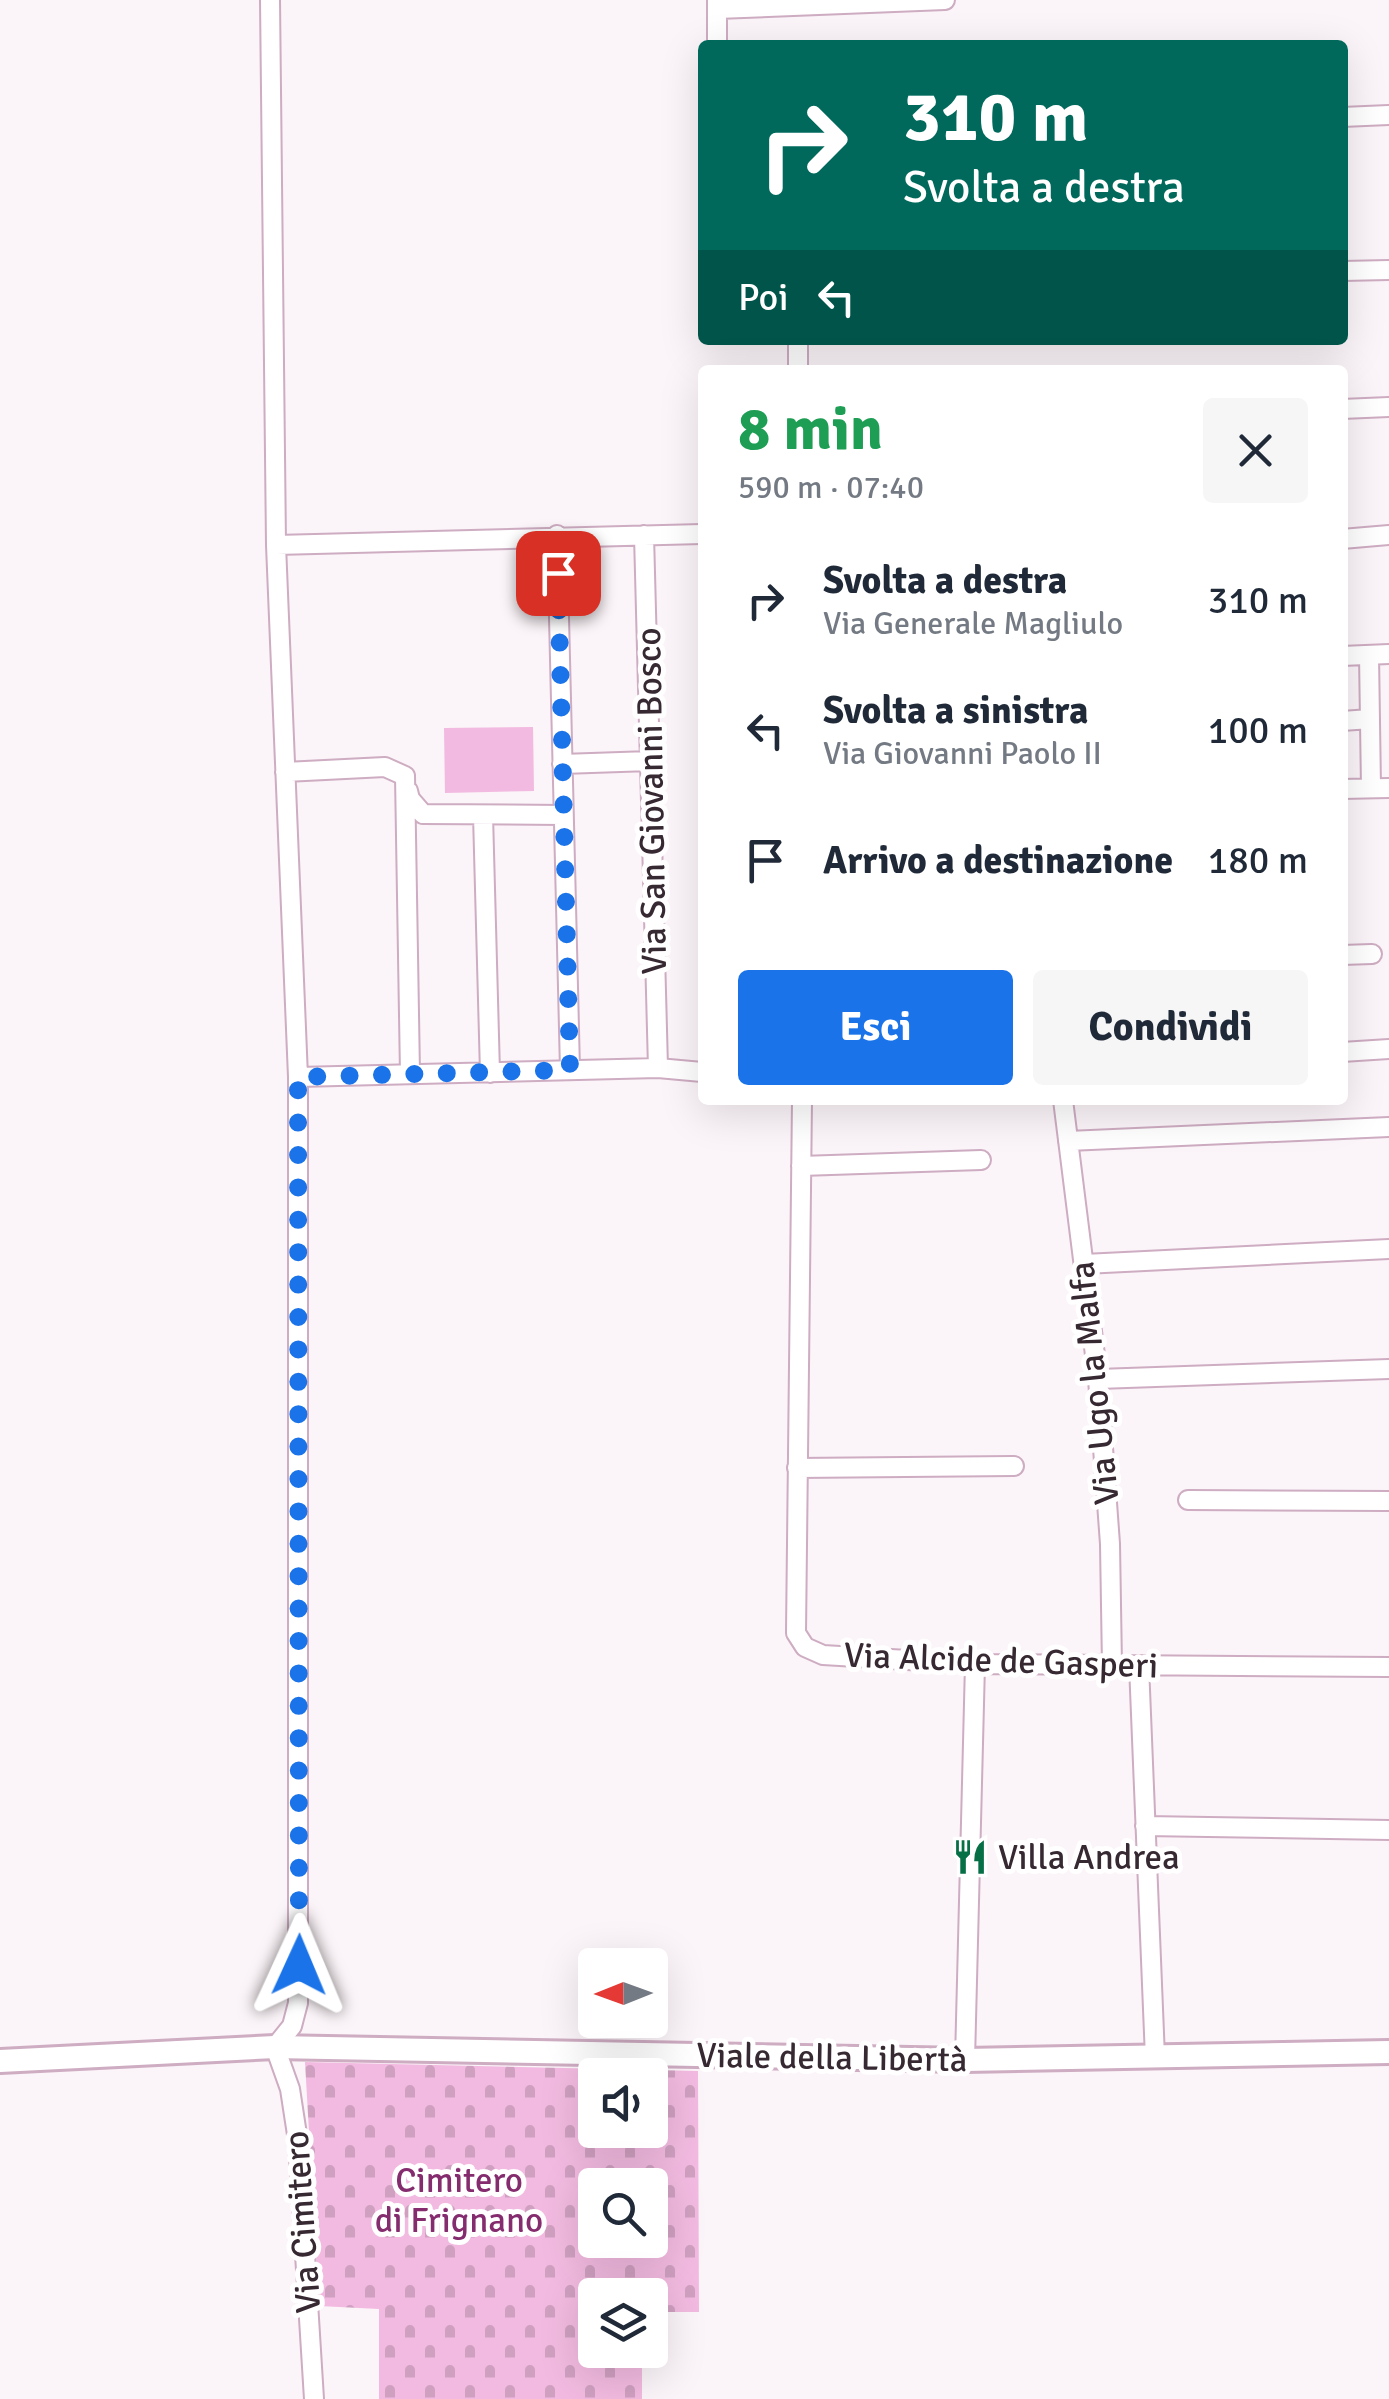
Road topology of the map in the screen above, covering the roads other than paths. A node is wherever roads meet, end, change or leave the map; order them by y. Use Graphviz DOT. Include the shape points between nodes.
graph roads {
  1 [pos="270,0"];
  2 [pos="944,0"];
  3 [pos="717,5"];
  4 [pos="717,40"];
  5 [pos="1389,116"];
  6 [pos="1348,117"];
  7 [pos="1389,270"];
  8 [pos="1348,271"];
  9 [pos="1389,407"];
  10 [pos="1348,409"];
  11 [pos="698,534"];
  12 [pos="557,535"];
  13 [pos="644,535"];
  14 [pos="1389,535"];
  15 [pos="1348,538"];
  16 [pos="276,544"];
  17 [pos="1389,654"];
  18 [pos="1369,655"];
  19 [pos="1348,656"];
  20 [pos="1370,720"];
  21 [pos="1348,721"];
  22 [pos="650,761"];
  23 [pos="562,764"];
  24 [pos="285,772"];
  25 [pos="404,776"];
  26 [pos="1380,788"];
  27 [pos="1348,789"];
  28 [pos="484,815"];
  29 [pos="563,815"];
  30 [pos="1372,954"];
  31 [pos="1348,955"];
  32 [pos="1389,1049"];
  33 [pos="1348,1052"];
  34 [pos="658,1068"];
  35 [pos="570,1070"];
  36 [pos="698,1072"];
  37 [pos="490,1073"];
  38 [pos="410,1074"];
  39 [pos="298,1077"];
  40 [pos="802,1105"];
  41 [pos="1064,1105"];
  42 [pos="1389,1127"];
  43 [pos="1068,1142"];
  44 [pos="981,1160"];
  45 [pos="800,1166"];
  46 [pos="1389,1249"];
  47 [pos="1084,1264"];
  48 [pos="1389,1369"];
  49 [pos="1098,1379"];
  50 [pos="1014,1466"];
  51 [pos="798,1468"];
  52 [pos="1188,1500"];
  53 [pos="1389,1501"];
  54 [pos="975,1664"];
  55 [pos="1139,1665"];
  56 [pos="1112,1666"];
  57 [pos="1389,1666"];
  58 [pos="1144,1826"];
  59 [pos="1389,1830"];
  60 [pos="275,2047"];
  61 [pos="1389,2052"];
  62 [pos="1155,2058"];
  63 [pos="965,2060"];
  64 [pos="0,2061"];
  65 [pos="314,2399"];
  1 -- 16 [label="street"];
  2 -- 3 [label="street"];
  3 -- 4 [label="street"];
  5 -- 6 [label="street"];
  7 -- 8 [label="street"];
  9 -- 10 [label="street"];
  11 -- 13 [label="street"];
  12 -- 13 [label="street"];
  12 -- 16 [label="street"];
  12 -- 23 [label="street"];
  13 -- 22 [label="street, Via San Giovanni Bosco"];
  14 -- 15 [label="street"];
  16 -- 24 [label="street"];
  17 -- 18 [label="street"];
  18 -- 19 [label="street"];
  18 -- 20 [label="street"];
  20 -- 21 [label="street"];
  20 -- 26 [label="street"];
  22 -- 23 [label="street"];
  22 -- 34 [label="street, Via San Giovanni Bosco"];
  23 -- 29 [label="street"];
  24 -- 25 [label="street" via="385,767"];
  24 -- 39 [label="street"];
  25 -- 28 [label="street" via="423,814"];
  25 -- 38 [label="street"];
  26 -- 27 [label="street"];
  28 -- 29 [label="street"];
  28 -- 37 [label="street"];
  29 -- 35 [label="street"];
  30 -- 31 [label="street"];
  32 -- 33 [label="street"];
  34 -- 35 [label="street"];
  34 -- 36 [label="street"];
  35 -- 37 [label="street"];
  37 -- 38 [label="street"];
  38 -- 39 [label="street"];
  39 -- 60 [label="street" via="298,2003 292,2026"];
  40 -- 45 [label="street, Via Alcide de Gasperi"];
  41 -- 43 [label="street, Via Ugo la Malfa"];
  42 -- 43 [label="street"];
  43 -- 47 [label="street, Via Ugo la Malfa"];
  44 -- 45 [label="street"];
  45 -- 51 [label="street, Via Alcide de Gasperi"];
  46 -- 47 [label="street"];
  47 -- 49 [label="street, Via Ugo la Malfa"];
  48 -- 49 [label="street"];
  49 -- 56 [label="street, Via Ugo la Malfa"];
  50 -- 51 [label="street"];
  51 -- 54 [label="street, Via Alcide de Gasperi" via="796,1634 804,1646 823,1655"];
  52 -- 53 [label="street"];
  54 -- 56 [label="street, Via Alcide de Gasperi"];
  54 -- 63 [label="street"];
  55 -- 56 [label="street, Via Alcide de Gasperi"];
  55 -- 57 [label="street, Via Alcide de Gasperi"];
  55 -- 58 [label="street"];
  58 -- 59 [label="street"];
  58 -- 62 [label="street"];
  60 -- 63 [label="street, Viale della Libertà"];
  60 -- 64 [label="street, Viale della Libertà"];
  60 -- 65 [label="street, Via Cimitero" via="298,2141"];
  61 -- 62 [label="street, Viale della Libertà"];
  62 -- 63 [label="street, Viale della Libertà"];
}
